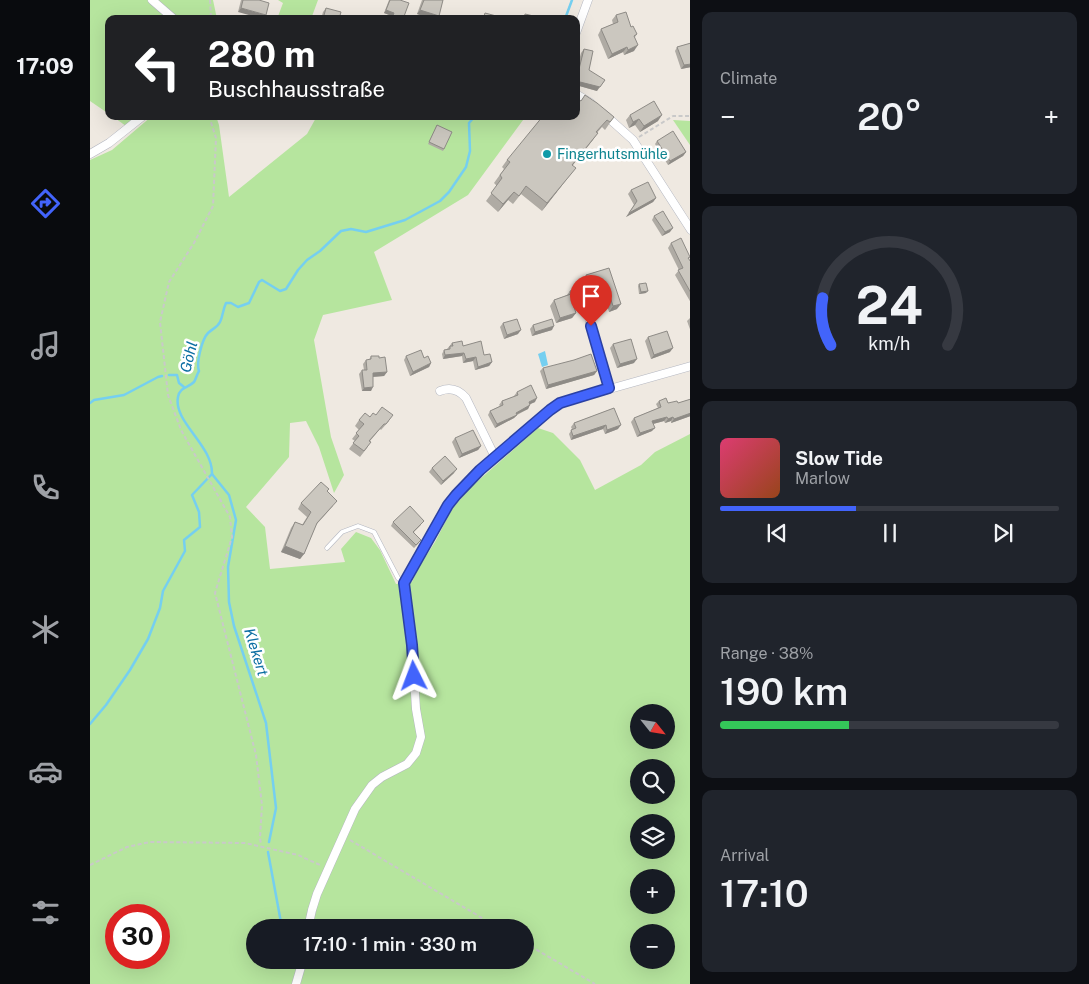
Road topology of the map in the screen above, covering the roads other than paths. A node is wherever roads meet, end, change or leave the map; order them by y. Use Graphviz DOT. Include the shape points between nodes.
graph roads {
  1 [pos="152,0"];
  2 [pos="588,0"];
  3 [pos="169,15"];
  4 [pos="580,22"];
  5 [pos="580,97"];
  6 [pos="138,120"];
  7 [pos="90,154"];
  8 [pos="690,230"];
  9 [pos="588,322"];
  10 [pos="690,366"];
  11 [pos="609,388"];
  12 [pos="440,391"];
  13 [pos="495,457"];
  14 [pos="326,548"];
  15 [pos="404,583"];
  16 [pos="310,919"];
  17 [pos="300,969"];
  18 [pos="296,984"];
  1 -- 3 [label="street"];
  2 -- 4 [label="street"];
  5 -- 8 [label="street" via="598,108 633,140"];
  6 -- 7 [label="street"];
  9 -- 11 [label="lane"];
  10 -- 11 [label="street"];
  11 -- 13 [label="street" via="560,403"];
  12 -- 13 [label="street" via="460,391 466,398"];
  13 -- 15 [label="street" via="465,484 448,505"];
  14 -- 15 [label="lane" via="342,532 358,526 374,532 398,578"];
  15 -- 16 [label="street" via="421,737 416,753 407,764 372,785 355,809 317,894"];
  17 -- 18 [label="street"];
}
